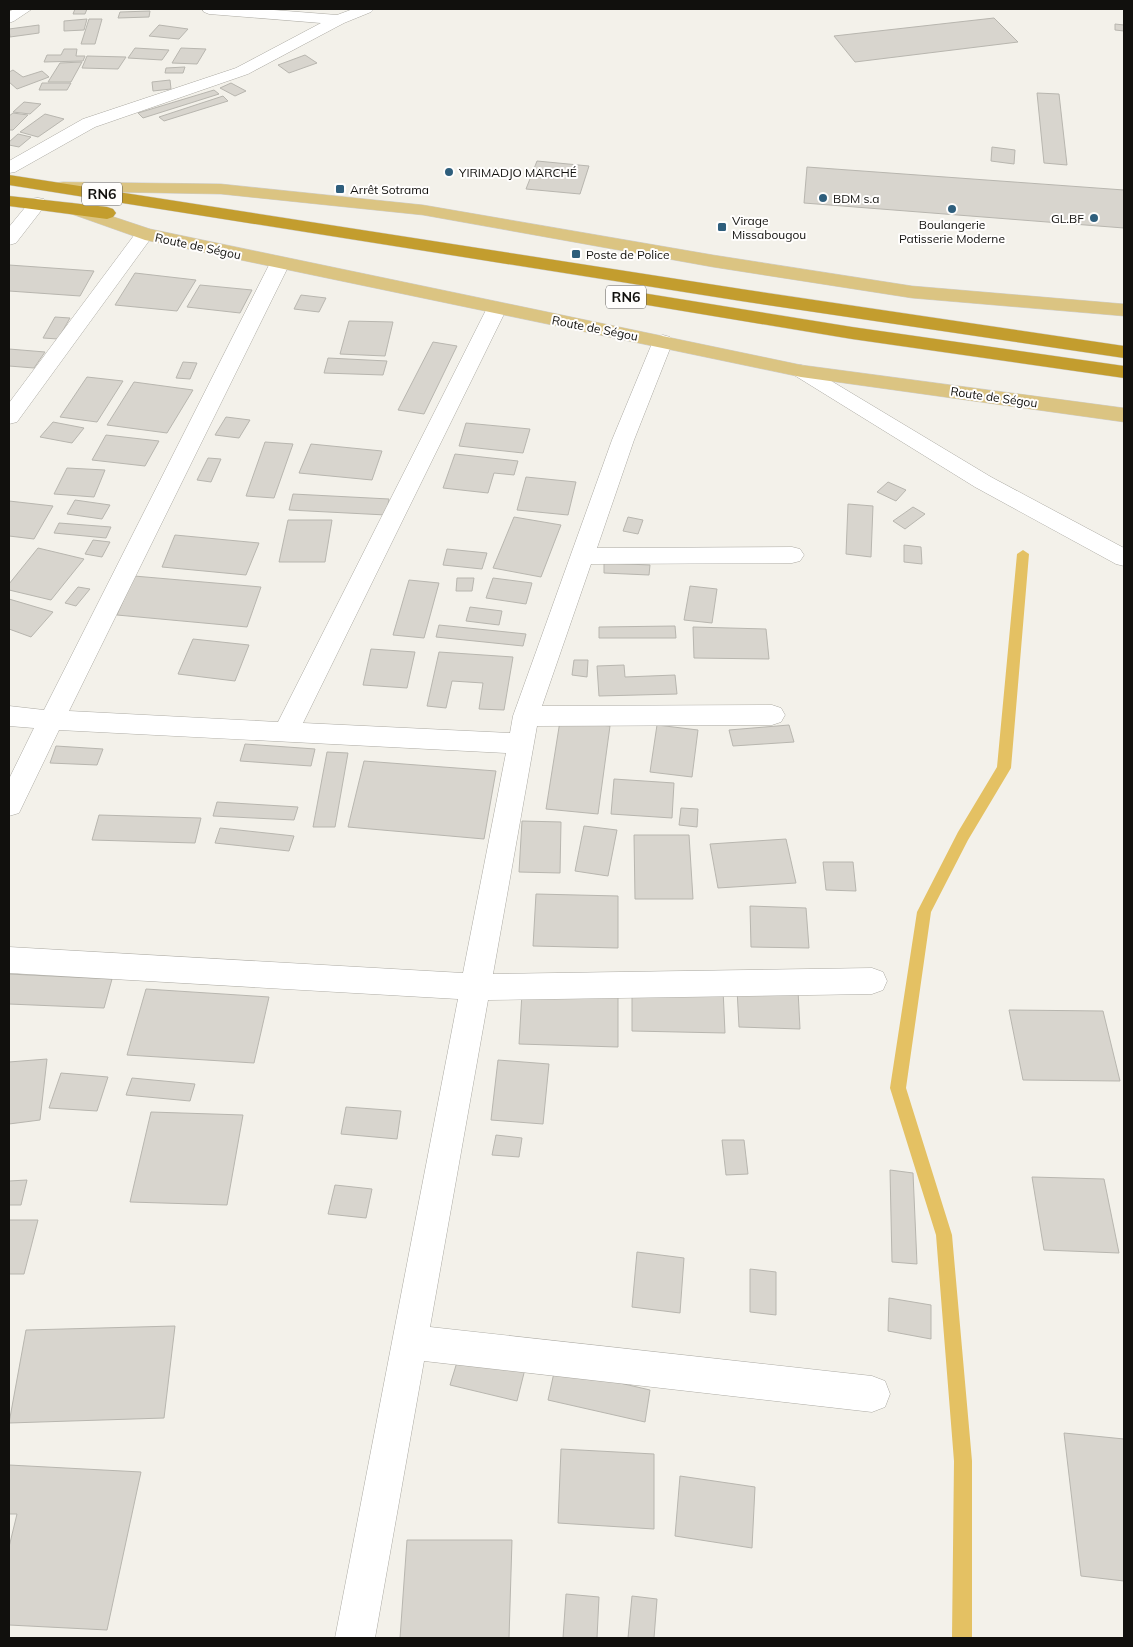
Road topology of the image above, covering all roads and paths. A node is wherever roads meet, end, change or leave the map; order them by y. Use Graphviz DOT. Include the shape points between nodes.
graph roads {
  1 [pos="24,9"];
  2 [pos="209,9"];
  3 [pos="366,9"];
  4 [pos="9,18"];
  5 [pos="339,20"];
  6 [pos="9,168"];
  7 [pos="9,180"];
  8 [pos="63,187"];
  9 [pos="9,201"];
  10 [pos="38,203"];
  11 [pos="72,208"];
  12 [pos="135,208"];
  13 [pos="237,233"];
  14 [pos="145,234"];
  15 [pos="9,239"];
  16 [pos="280,263"];
  17 [pos="608,294"];
  18 [pos="497,308"];
  19 [pos="1124,310"];
  20 [pos="663,341"];
  21 [pos="1124,352"];
  22 [pos="801,371"];
  23 [pos="1124,372"];
  24 [pos="1124,415"];
  25 [pos="9,417"];
  26 [pos="792,555"];
  27 [pos="582,556"];
  28 [pos="1124,558"];
  29 [pos="772,715"];
  30 [pos="9,716"];
  31 [pos="526,716"];
  32 [pos="51,720"];
  33 [pos="286,732"];
  34 [pos="521,744"];
  35 [pos="9,805"];
  36 [pos="9,960"];
  37 [pos="872,982"];
  38 [pos="476,987"];
  39 [pos="410,1342"];
  40 [pos="872,1394"];
  41 [pos="356,1638"];
  1 -- 4 [label="street"];
  2 -- 5 [label="street"];
  3 -- 5 [label="street"];
  5 -- 6 [label="street" via="242,71 89,123"];
  7 -- 8 [label="highway, Route de Ségou / RN6"];
  8 -- 12 [label="highway, Route de Ségou / RN6"];
  8 -- 19 [label="main road, Route de Ségou" via="221,189 423,210 713,262 912,292"];
  9 -- 10 [label="highway, Route de Ségou / RN6"];
  10 -- 11 [label="highway, Route de Ségou / RN6"];
  10 -- 15 [label="street"];
  11 -- 12 [label="highway, Route de Ségou / RN6"];
  11 -- 14 [label="main road, Route de Ségou"];
  12 -- 13 [label="highway, Route de Ségou / RN6"];
  12 -- 21 [label="highway, Route de Ségou / RN6"];
  14 -- 16 [label="main road, Route de Ségou"];
  14 -- 25 [label="street"];
  16 -- 18 [label="main road, Route de Ségou"];
  16 -- 32 [label="street"];
  17 -- 23 [label="highway, RN6"];
  18 -- 20 [label="main road, Route de Ségou"];
  18 -- 33 [label="street"];
  20 -- 22 [label="main road, Route de Ségou"];
  20 -- 27 [label="street" via="623,440"];
  22 -- 24 [label="main road, Route de Ségou"];
  22 -- 28 [label="street" via="983,482"];
  26 -- 27 [label="street"];
  27 -- 31 [label="street"];
  29 -- 31 [label="street"];
  30 -- 32 [label="street"];
  31 -- 34 [label="street"];
  32 -- 33 [label="street"];
  32 -- 35 [label="street"];
  33 -- 34 [label="street"];
  34 -- 38 [label="street"];
  36 -- 38 [label="street"];
  37 -- 38 [label="street"];
  38 -- 39 [label="street"];
  39 -- 40 [label="street"];
  39 -- 41 [label="street"];
}
